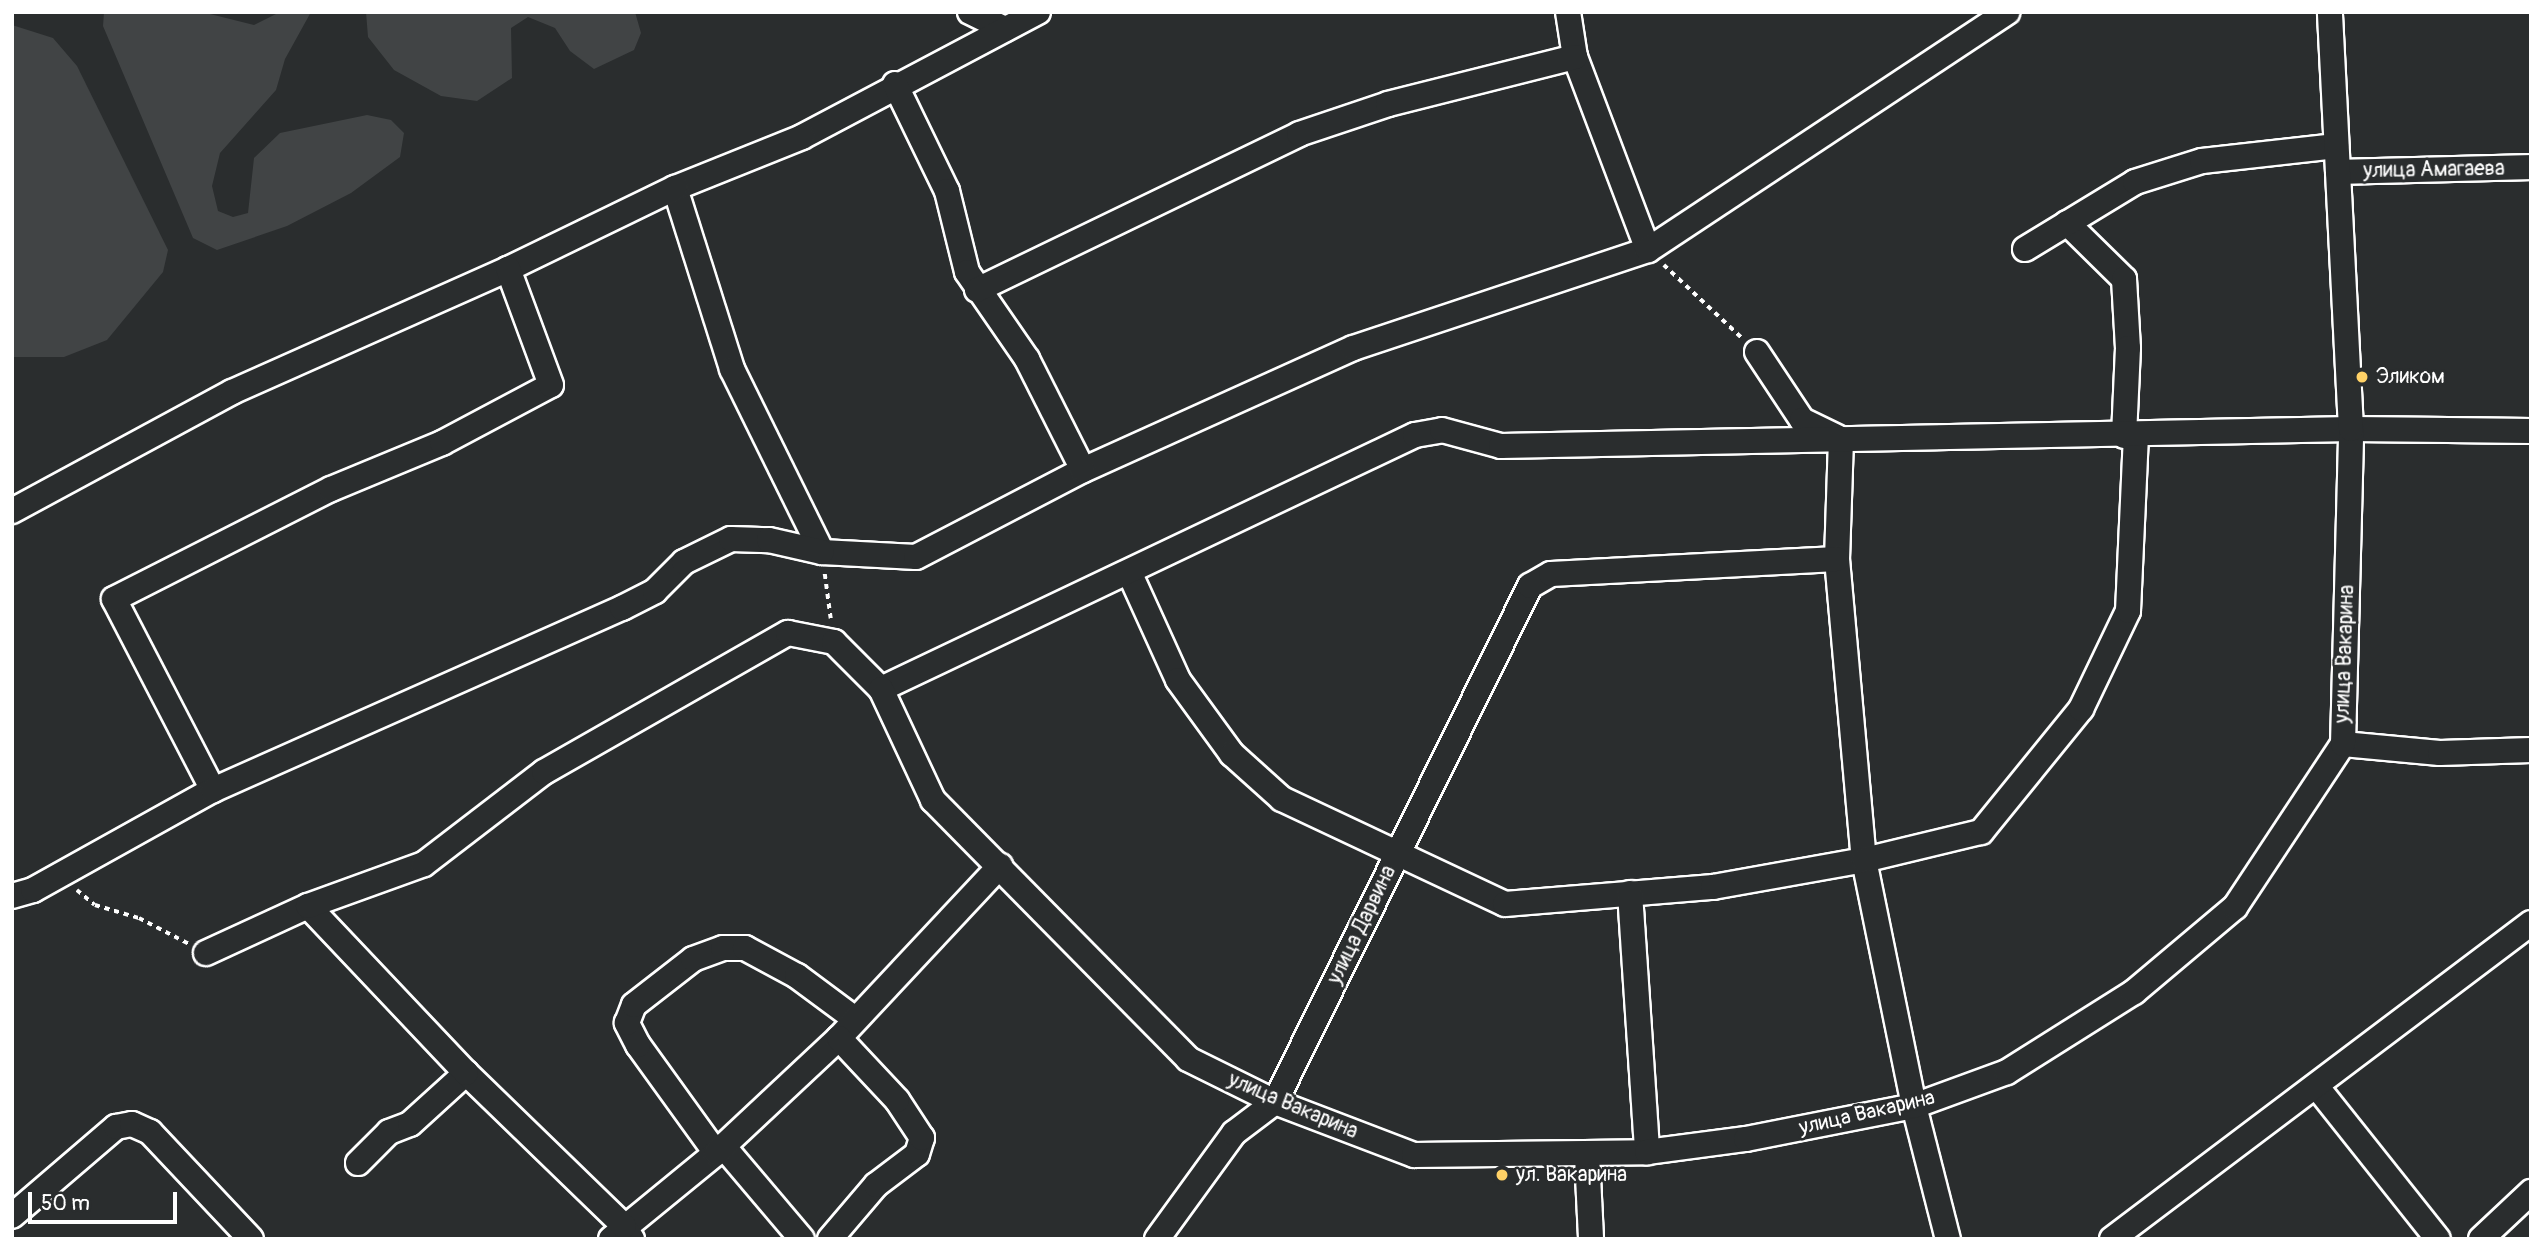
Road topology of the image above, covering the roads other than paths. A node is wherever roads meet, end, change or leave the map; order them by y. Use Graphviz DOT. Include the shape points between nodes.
graph roads {
  1 [pos="970,12"];
  2 [pos="1038,12"];
  3 [pos="1568,12"];
  4 [pos="2007,12"];
  5 [pos="2330,12"];
  6 [pos="1005,29"];
  7 [pos="1575,57"];
  8 [pos="895,84"];
  9 [pos="2336,146"];
  10 [pos="2531,167"];
  11 [pos="2338,172"];
  12 [pos="674,188"];
  13 [pos="2067,223"];
  14 [pos="2025,249"];
  15 [pos="1648,250"];
  16 [pos="508,270"];
  17 [pos="977,290"];
  18 [pos="1757,352"];
  19 [pos="2351,429"];
  20 [pos="2531,431"];
  21 [pos="2130,437"];
  22 [pos="1841,439"];
  23 [pos="1083,470"];
  24 [pos="12,511"];
  25 [pos="822,552"];
  26 [pos="1837,559"];
  27 [pos="1130,574"];
  28 [pos="881,689"];
  29 [pos="2343,744"];
  30 [pos="2531,750"];
  31 [pos="213,790"];
  32 [pos="1396,856"];
  33 [pos="1864,860"];
  34 [pos="1000,866"];
  35 [pos="1630,893"];
  36 [pos="12,897"];
  37 [pos="308,906"];
  38 [pos="2531,923"];
  39 [pos="206,953"];
  40 [pos="855,1019"];
  41 [pos="839,1038"];
  42 [pos="466,1073"];
  43 [pos="2317,1087"];
  44 [pos="1275,1102"];
  45 [pos="1914,1106"];
  46 [pos="719,1150"];
  47 [pos="1647,1152"];
  48 [pos="1587,1156"];
  49 [pos="358,1163"];
  50 [pos="2531,1192"];
  51 [pos="12,1216"];
  52 [pos="622,1234"];
  53 [pos="251,1239"];
  54 [pos="802,1239"];
  55 [pos="830,1239"];
  56 [pos="1157,1239"];
  57 [pos="1591,1239"];
  58 [pos="1948,1239"];
  59 [pos="2112,1239"];
  60 [pos="2438,1239"];
  61 [pos="2481,1239"];
  1 -- 6 [label="street"];
  2 -- 6 [label="street"];
  3 -- 7 [label="street"];
  4 -- 15 [label="street"];
  5 -- 9 [label="street, улица Вакарина"];
  6 -- 8 [label="street"];
  7 -- 15 [label="street"];
  7 -- 17 [label="street" via="1388,104 1299,134"];
  8 -- 12 [label="street" via="802,137"];
  8 -- 17 [label="street" via="947,191 967,272"];
  9 -- 11 [label="street, улица Вакарина"];
  9 -- 13 [label="street" via="2202,161 2135,182"];
  10 -- 11 [label="street, улица Амагаева"];
  11 -- 19 [label="street, улица Вакарина"];
  12 -- 16 [label="street"];
  12 -- 25 [label="street" via="733,369"];
  13 -- 14 [label="street"];
  13 -- 21 [label="street" via="2124,279"];
  15 -- 23 [label="street" via="1353,348"];
  16 -- 24 [label="street" via="232,392"];
  16 -- 31 [label="street" via="551,385 442,443 331,489 114,599"];
  17 -- 23 [label="street" via="1027,359"];
  18 -- 22 [label="street" via="1802,420"];
  19 -- 20 [label="street"];
  19 -- 21 [label="street"];
  19 -- 29 [label="street, улица Вакарина"];
  21 -- 22 [label="street"];
  21 -- 33 [label="street" via="2128,611 2081,709 1981,832"];
  22 -- 26 [label="street"];
  22 -- 27 [label="street" via="1501,446 1443,430 1415,435"];
  23 -- 25 [label="street" via="916,557"];
  25 -- 31 [label="street" via="769,540 731,540 684,562 655,591 622,608"];
  26 -- 32 [label="street, улица Дарвина" via="1550,574 1531,586"];
  26 -- 33 [label="street"];
  27 -- 28 [label="street"];
  27 -- 32 [label="street" via="1178,680 1232,754 1282,799"];
  28 -- 34 [label="street, улица Вакарина" via="933,800"];
  28 -- 37 [label="street, улица Вакарина" via="835,642 788,633 544,772 424,864"];
  29 -- 30 [label="street" via="2440,753"];
  29 -- 45 [label="street, улица Вакарина" via="2235,907 2144,984 2007,1072"];
  31 -- 36 [label="street"];
  32 -- 35 [label="street" via="1505,904"];
  32 -- 44 [label="street, улица Дарвина"];
  33 -- 35 [label="street" via="1713,887"];
  33 -- 45 [label="street"];
  34 -- 40 [label="street"];
  34 -- 44 [label="street, улица Вакарина" via="1188,1059"];
  35 -- 47 [label="street"];
  37 -- 39 [label="street"];
  37 -- 42 [label="street"];
  38 -- 43 [label="street"];
  40 -- 41 [label="street"];
  40 -- 46 [label="street" via="797,976 745,948 723,948 693,959 634,1004 627,1023 638,1045"];
  41 -- 46 [label="street"];
  41 -- 55 [label="street" via="915,1122 922,1139 917,1154 876,1185"];
  42 -- 49 [label="street"];
  42 -- 52 [label="street"];
  43 -- 59 [label="street"];
  43 -- 60 [label="street"];
  44 -- 48 [label="street, улица Вакарина" via="1414,1155"];
  44 -- 56 [label="street, улица Дарвина" via="1234,1133"];
  45 -- 47 [label="street, улица Вакарина" via="1746,1139"];
  45 -- 58 [label="street"];
  46 -- 52 [label="street"];
  46 -- 54 [label="street"];
  47 -- 48 [label="street, улица Вакарина"];
  48 -- 57 [label="street"];
  50 -- 61 [label="street"];
  51 -- 53 [label="street" via="116,1127 132,1124 150,1132"];
}
